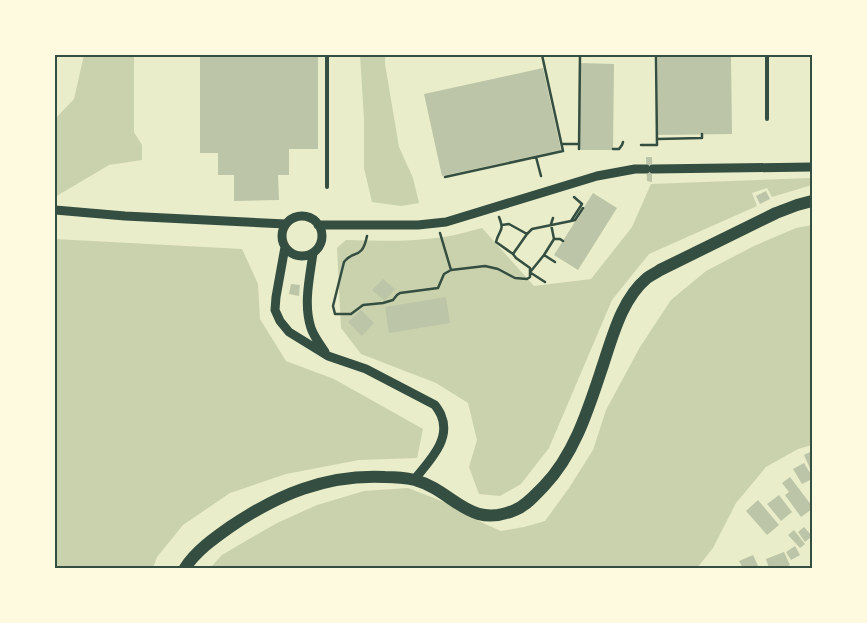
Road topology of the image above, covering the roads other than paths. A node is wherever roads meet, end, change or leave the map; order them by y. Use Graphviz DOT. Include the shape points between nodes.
graph roads {
  1 [pos="327,55"];
  2 [pos="767,55"];
  3 [pos="767,119"];
  4 [pos="812,167"];
  5 [pos="327,187"];
  6 [pos="812,201"];
  7 [pos="55,210"];
  8 [pos="286,224"];
  9 [pos="318,225"];
  10 [pos="285,247"];
  11 [pos="313,253"];
  12 [pos="328,356"];
  13 [pos="414,480"];
  14 [pos="185,568"];
  1 -- 5 [label="lane"];
  2 -- 3 [label="lane"];
  4 -- 9 [label="street" via="635,169 597,176 446,222"];
  6 -- 13 [label="main road" via="769,216 647,279 623,311 587,411 565,460 546,484 518,509 503,515 479,514"];
  7 -- 8 [label="street"];
  8 -- 9 [label="street" via="302,216 309,217"];
  8 -- 10 [label="street" via="282,235"];
  9 -- 11 [label="street" via="321,243"];
  10 -- 11 [label="street" via="295,255"];
  10 -- 12 [label="street" via="275,310 289,332"];
  11 -- 12 [label="street" via="308,289 310,326"];
  12 -- 13 [label="street" via="366,369 435,405 444,426 443,438"];
  13 -- 14 [label="main road" via="366,476 314,484 253,512 222,532"];
}
